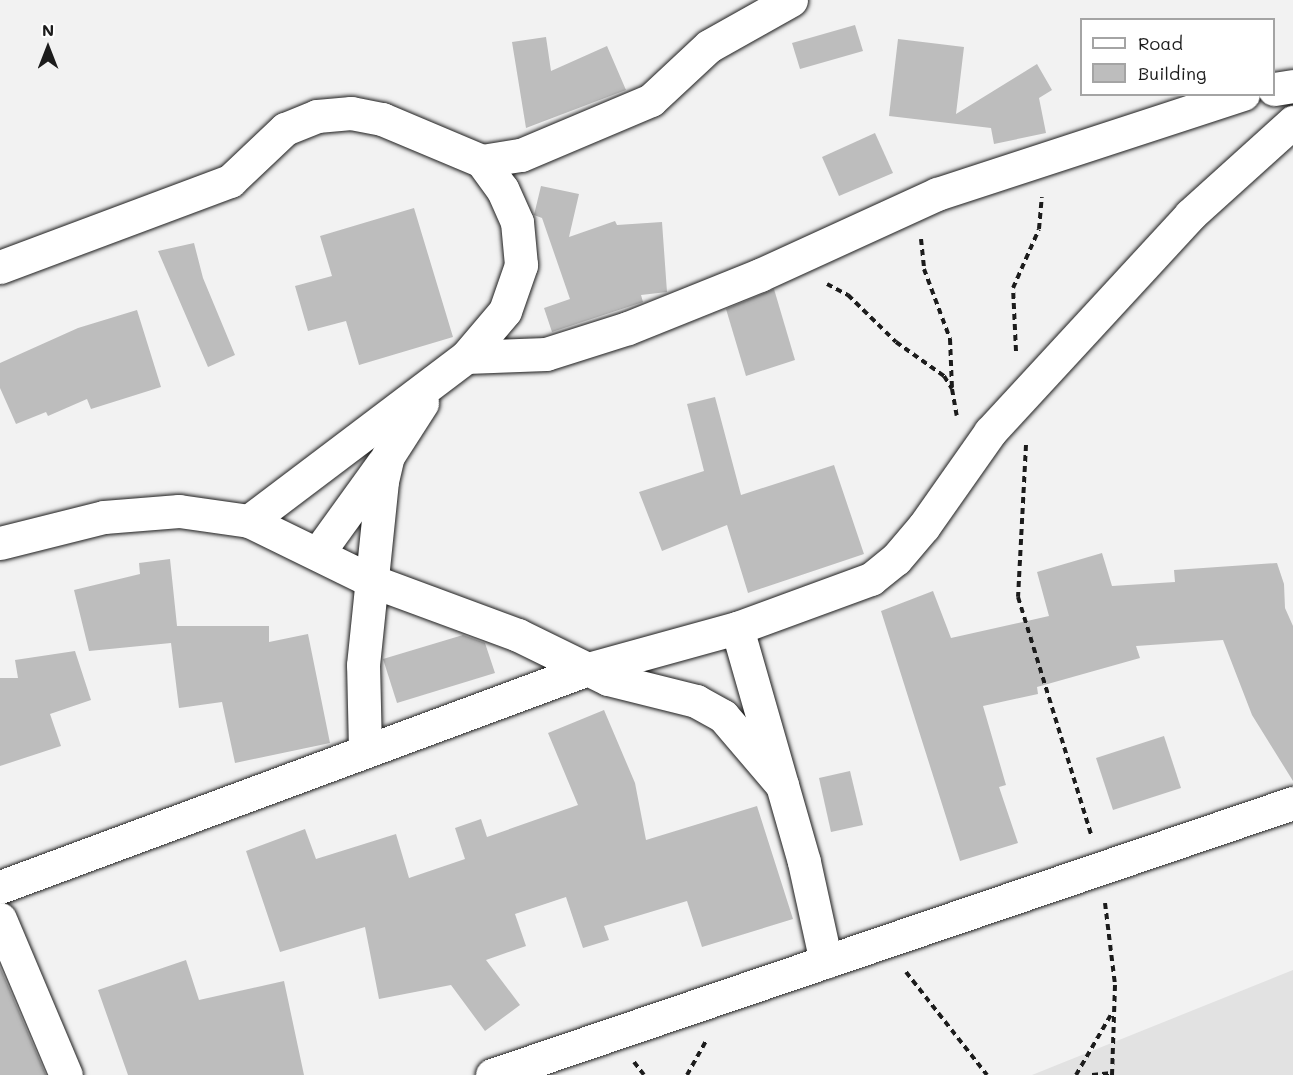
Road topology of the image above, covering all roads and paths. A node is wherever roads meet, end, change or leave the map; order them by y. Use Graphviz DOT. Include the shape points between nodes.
graph roads {
  1 [pos="791,0"];
  2 [pos="1293,86"];
  3 [pos="1275,88"];
  4 [pos="1237,96"];
  5 [pos="1293,122"];
  6 [pos="482,161"];
  7 [pos="1038,164"];
  8 [pos="907,207"];
  9 [pos="818,249"];
  10 [pos="0,267"];
  11 [pos="454,365"];
  12 [pos="952,389"];
  13 [pos="1025,398"];
  14 [pos="388,456"];
  15 [pos="964,465"];
  16 [pos="249,521"];
  17 [pos="0,543"];
  18 [pos="318,553"];
  19 [pos="372,581"];
  20 [pos="737,628"];
  21 [pos="588,669"];
  22 [pos="365,750"];
  23 [pos="782,786"];
  24 [pos="1293,803"];
  25 [pos="1101,868"];
  26 [pos="0,887"];
  27 [pos="0,919"];
  28 [pos="886,942"];
  29 [pos="826,962"];
  30 [pos="1113,1013"];
  31 [pos="1112,1074"];
  32 [pos="66,1075"];
  33 [pos="492,1075"];
  34 [pos="987,1075"];
  35 [pos="1077,1075"];
  36 [pos="1092,1075"];
  1 -- 6 [label="street" via="709,46 651,100 560,141 521,155"];
  2 -- 3 [label="street"];
  4 -- 7 [label="street"];
  5 -- 13 [label="street" via="1190,215"];
  6 -- 10 [label="street" via="382,119 351,113 317,116 285,129 230,181"];
  6 -- 11 [label="street" via="502,189 517,222 521,265 505,311"];
  7 -- 8 [label="street"];
  7 -- 13 [label="path" via="1042,211 1039,229 1017,273 1012,311"];
  8 -- 9 [label="street"];
  8 -- 12 [label="path" via="918,227 924,269 950,339"];
  9 -- 11 [label="street" via="697,301 581,344 524,358"];
  9 -- 12 [label="path" via="815,262 821,280 848,295 896,342 934,366"];
  11 -- 14 [label="street"];
  11 -- 16 [label="street"];
  12 -- 15 [label="path"];
  13 -- 15 [label="street"];
  13 -- 25 [label="path" via="1026,458 1018,597"];
  14 -- 18 [label="street"];
  14 -- 19 [label="street"];
  15 -- 20 [label="street" via="924,526 896,560 871,579"];
  16 -- 17 [label="street" via="179,511 104,517"];
  16 -- 18 [label="street"];
  18 -- 19 [label="street"];
  19 -- 21 [label="street" via="439,603"];
  19 -- 22 [label="street" via="363,665"];
  20 -- 21 [label="street"];
  20 -- 23 [label="street" via="755,704"];
  21 -- 22 [label="street"];
  21 -- 23 [label="street" via="626,686 696,701 723,716"];
  22 -- 26 [label="street"];
  23 -- 29 [label="street"];
  24 -- 25 [label="street"];
  25 -- 28 [label="street"];
  25 -- 30 [label="path" via="1115,986"];
  27 -- 32 [label="street"];
  28 -- 29 [label="street"];
  28 -- 34 [label="path"];
  29 -- 33 [label="street"];
  30 -- 31 [label="path"];
  30 -- 35 [label="path"];
  31 -- 36 [label="path"];
}
